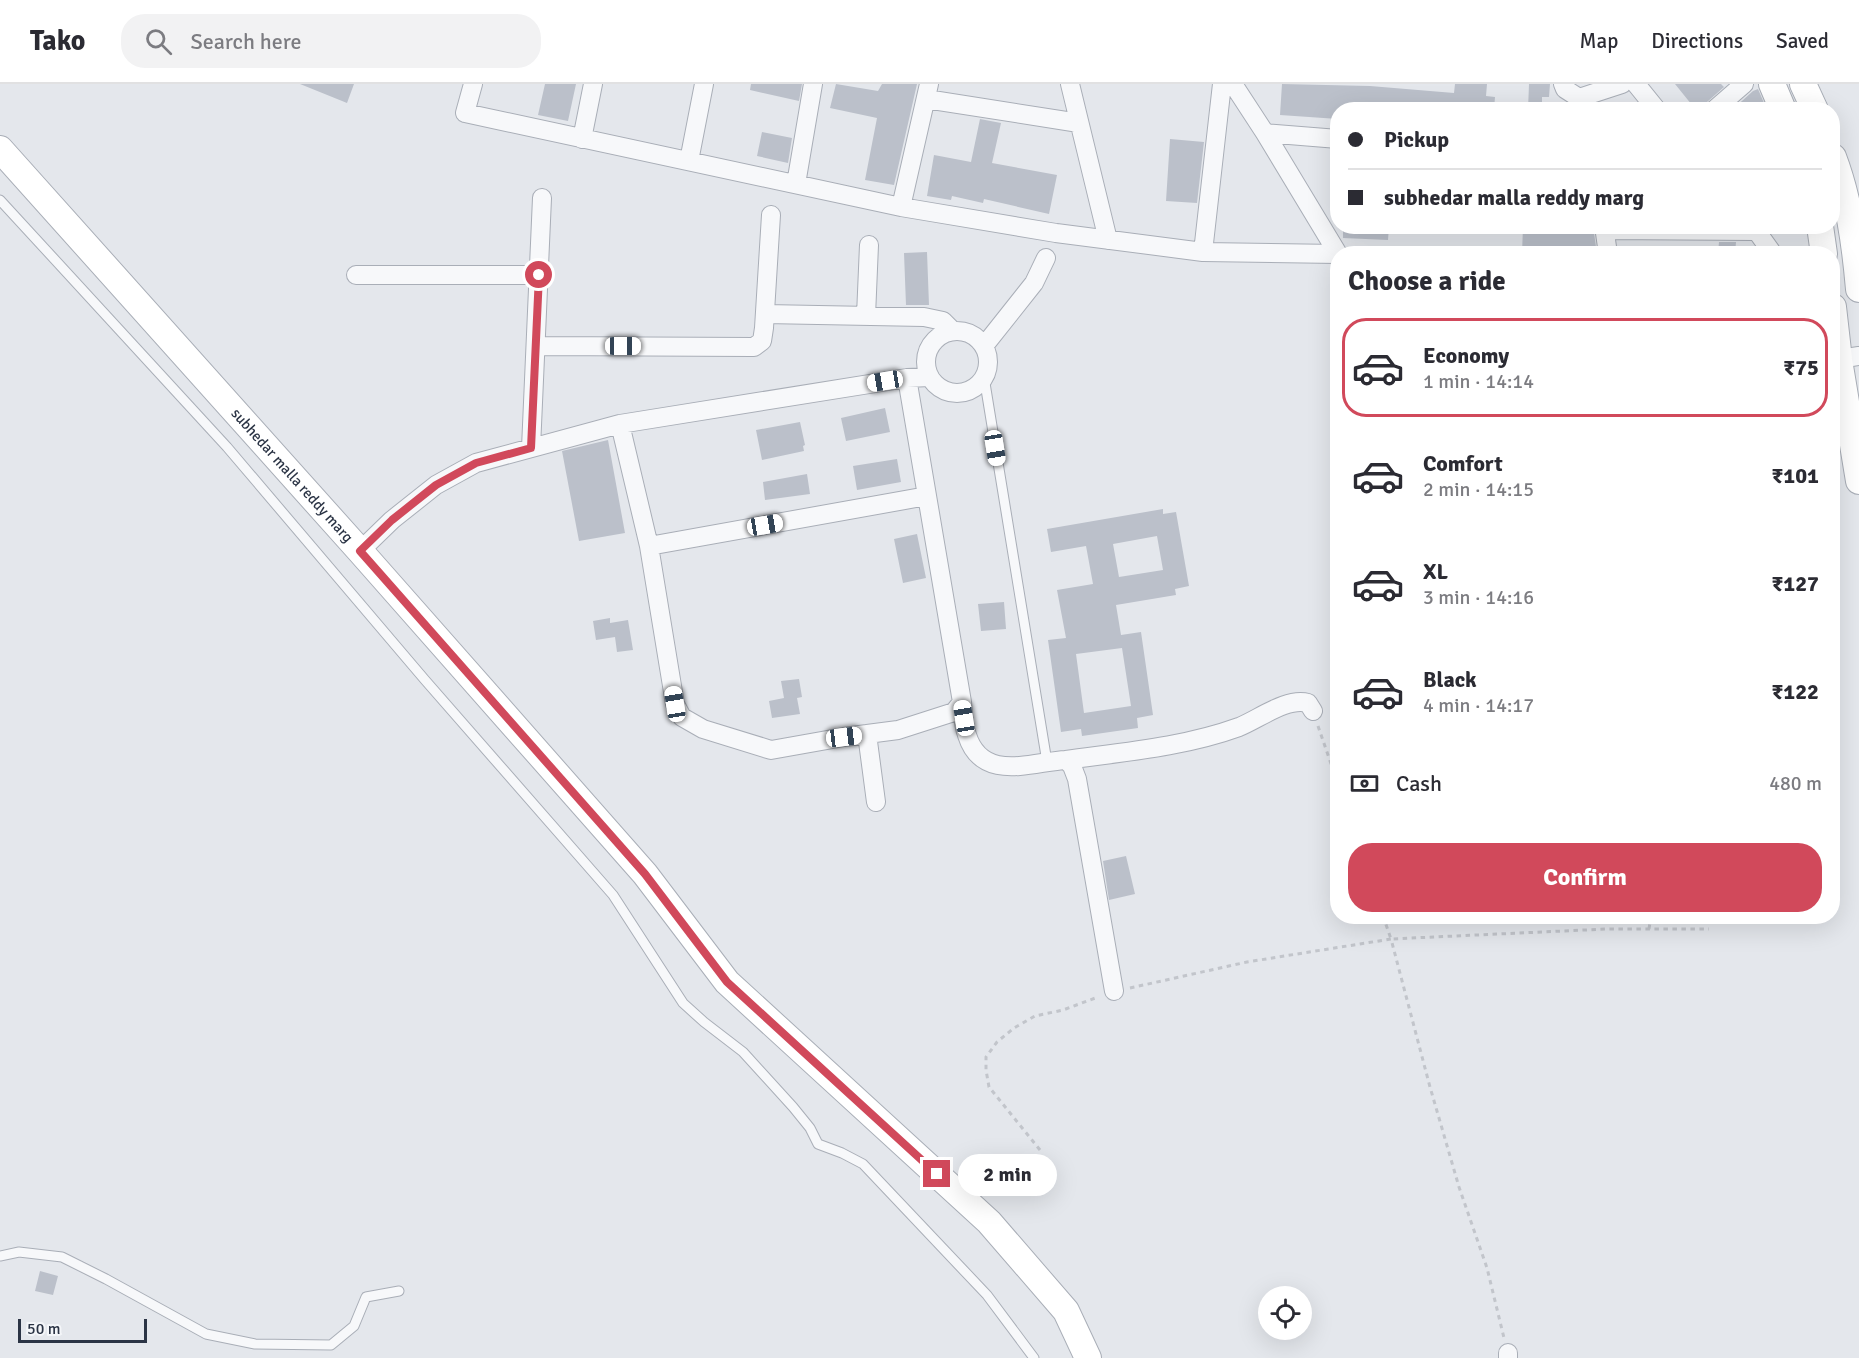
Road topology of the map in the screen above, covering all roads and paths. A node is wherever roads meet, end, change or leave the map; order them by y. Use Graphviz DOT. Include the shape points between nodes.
graph roads {
  1 [pos="473,84"];
  2 [pos="593,84"];
  3 [pos="704,84"];
  4 [pos="813,84"];
  5 [pos="1070,84"];
  6 [pos="1222,84"];
  7 [pos="1233,84"];
  8 [pos="1563,84"];
  9 [pos="1622,84"];
  10 [pos="1636,84"];
  11 [pos="1744,84"];
  12 [pos="1772,84"];
  13 [pos="1803,84"];
  14 [pos="927,91"];
  15 [pos="1578,102"];
  16 [pos="1584,102"];
  17 [pos="1651,102"];
  18 [pos="1723,102"];
  19 [pos="1780,102"];
  20 [pos="1811,102"];
  21 [pos="1079,123"];
  22 [pos="1265,133"];
  23 [pos="1330,138"];
  24 [pos="582,139"];
  25 [pos="0,149"];
  26 [pos="689,161"];
  27 [pos="1840,176"];
  28 [pos="796,184"];
  29 [pos="542,198"];
  30 [pos="0,200"];
  31 [pos="901,207"];
  32 [pos="771,215"];
  33 [pos="1108,240"];
  34 [pos="869,245"];
  35 [pos="1333,246"];
  36 [pos="1857,247"];
  37 [pos="1203,252"];
  38 [pos="1330,254"];
  39 [pos="1046,258"];
  40 [pos="357,275"];
  41 [pos="539,275"];
  42 [pos="1859,289"];
  43 [pos="765,314"];
  44 [pos="866,316"];
  45 [pos="953,331"];
  46 [pos="1840,340"];
  47 [pos="536,346"];
  48 [pos="984,346"];
  49 [pos="1844,359"];
  50 [pos="930,377"];
  51 [pos="984,377"];
  52 [pos="908,378"];
  53 [pos="620,424"];
  54 [pos="531,448"];
  55 [pos="1859,481"];
  56 [pos="927,496"];
  57 [pos="649,546"];
  58 [pos="360,551"];
  59 [pos="962,702"];
  60 [pos="1313,711"];
  61 [pos="867,734"];
  62 [pos="1066,760"];
  63 [pos="1330,761"];
  64 [pos="1047,762"];
  65 [pos="876,802"];
  66 [pos="1385,924"];
  67 [pos="1650,924"];
  68 [pos="1649,929"];
  69 [pos="1709,929"];
  70 [pos="1390,939"];
  71 [pos="1114,991"];
  72 [pos="1040,1150"];
  73 [pos="0,1256"];
  74 [pos="399,1291"];
  75 [pos="1508,1356"];
  76 [pos="1034,1358"];
  77 [pos="1088,1358"];
  1 -- 24 [label="street" via="465,113"];
  2 -- 24 [label="street"];
  3 -- 26 [label="street"];
  4 -- 28 [label="street"];
  5 -- 21 [label="street"];
  6 -- 37 [label="street"];
  7 -- 22 [label="street"];
  8 -- 15 [label="street"];
  9 -- 16 [label="street"];
  10 -- 17 [label="street"];
  11 -- 18 [label="street"];
  12 -- 19 [label="main road"];
  13 -- 20 [label="main road"];
  14 -- 21 [label="street"];
  14 -- 31 [label="street"];
  21 -- 33 [label="street"];
  22 -- 23 [label="street"];
  22 -- 35 [label="street"];
  24 -- 26 [label="street"];
  25 -- 58 [label="main road, subhedar malla reddy marg"];
  26 -- 28 [label="street"];
  27 -- 36 [label="main road"];
  28 -- 31 [label="street"];
  29 -- 41 [label="street"];
  30 -- 76 [label="lane" via="227,447 613,895 683,1003 743,1052 793,1107 818,1144 862,1164 987,1295"];
  31 -- 33 [label="street"];
  32 -- 43 [label="street"];
  33 -- 37 [label="street"];
  34 -- 44 [label="street"];
  36 -- 42 [label="main road"];
  37 -- 38 [label="street"];
  39 -- 48 [label="street" via="1034,283"];
  40 -- 41 [label="street"];
  41 -- 47 [label="street"];
  43 -- 44 [label="street"];
  43 -- 47 [label="street" via="762,341 754,347"];
  44 -- 45 [label="street" via="934,318"];
  45 -- 48 [label="street" via="972,334"];
  45 -- 50 [label="street" via="936,339 930,347 926,367"];
  46 -- 49 [label="main road"];
  47 -- 54 [label="street"];
  48 -- 51 [label="street" via="988,358"];
  49 -- 55 [label="main road"];
  50 -- 51 [label="street" via="946,391 957,393 977,386"];
  50 -- 52 [label="street"];
  51 -- 64 [label="lane"];
  52 -- 53 [label="street"];
  52 -- 56 [label="street"];
  53 -- 54 [label="street"];
  53 -- 57 [label="street"];
  54 -- 58 [label="street" via="476,463 436,485"];
  56 -- 57 [label="street"];
  56 -- 59 [label="street"];
  57 -- 61 [label="street" via="675,704 682,717 704,729 771,750"];
  58 -- 77 [label="main road, subhedar malla reddy marg" via="645,874 727,982 989,1222 1066,1311"];
  59 -- 61 [label="street" via="954,712 898,730"];
  59 -- 64 [label="street" via="967,735 983,759 1002,766"];
  60 -- 62 [label="street" via="1308,703 1297,701 1196,741"];
  60 -- 63 [label="path"];
  61 -- 65 [label="street"];
  62 -- 64 [label="street"];
  62 -- 71 [label="street" via="1077,779"];
  66 -- 70 [label="path"];
  67 -- 68 [label="path"];
  68 -- 69 [label="path"];
  68 -- 70 [label="path"];
  70 -- 71 [label="path" via="1247,962"];
  70 -- 75 [label="path" via="1459,1187 1487,1268"];
  71 -- 72 [label="path" via="1035,1016 997,1042 986,1057 989,1087"];
  73 -- 74 [label="lane" via="19,1252 62,1257 206,1334 255,1344 331,1345 354,1326 366,1297"];
}
